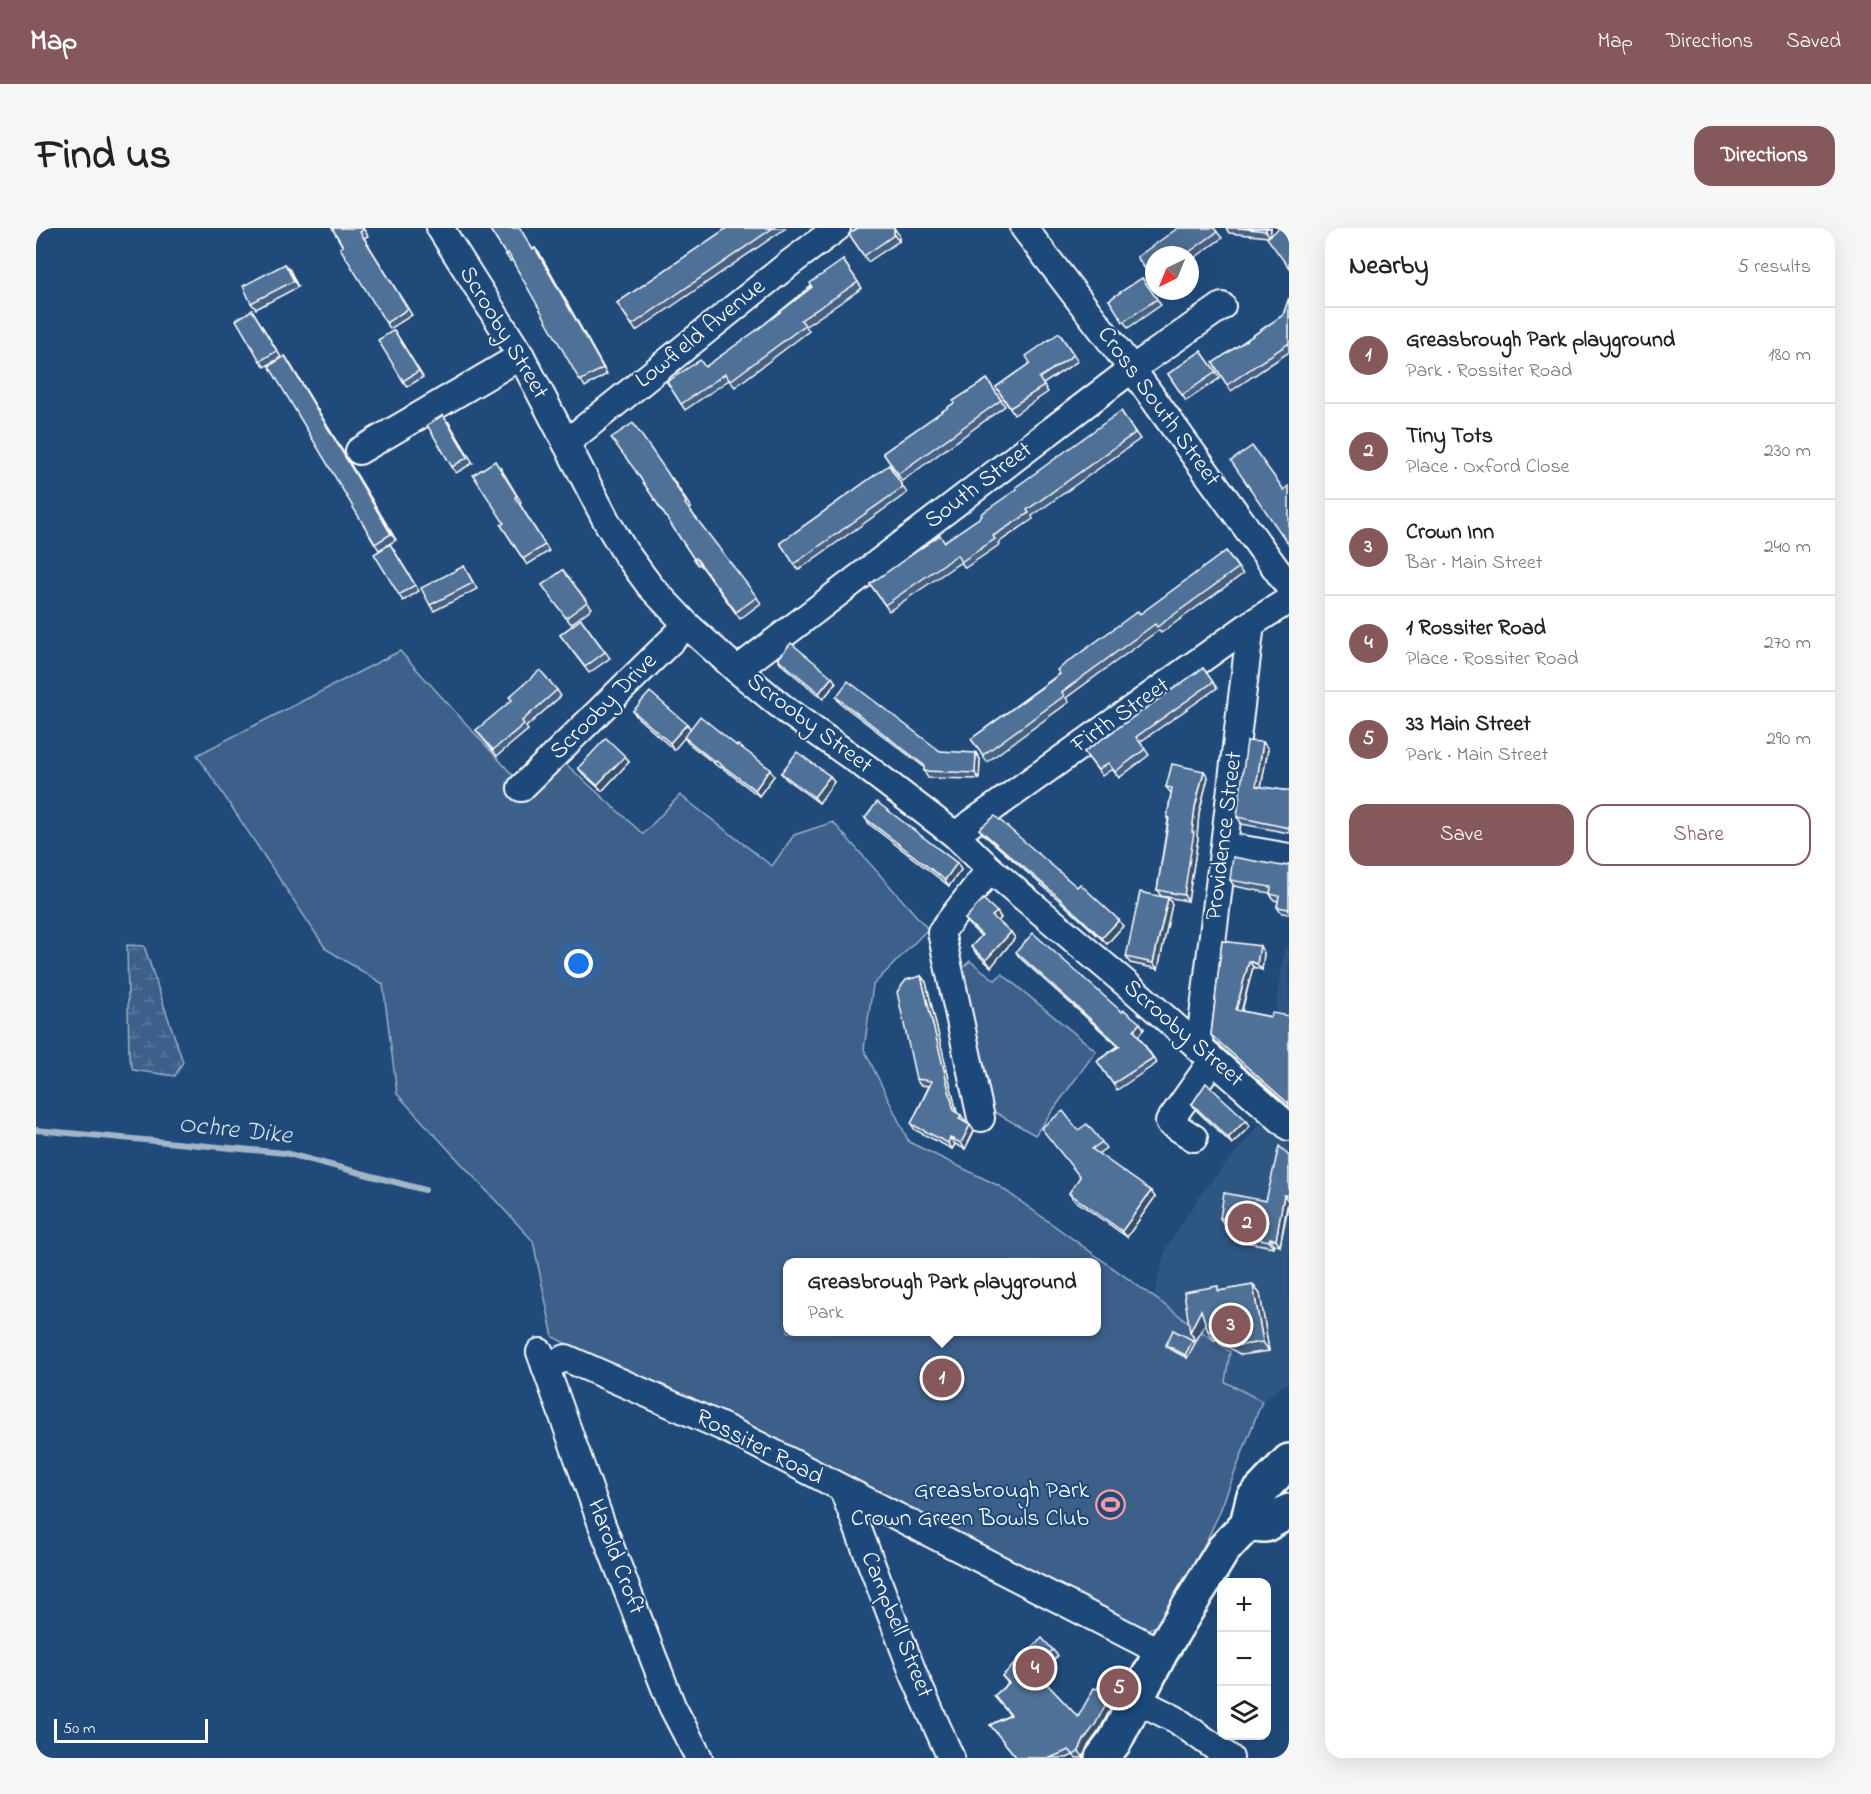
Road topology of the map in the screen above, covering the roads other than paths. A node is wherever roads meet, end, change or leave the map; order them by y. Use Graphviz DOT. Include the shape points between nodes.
graph roads {
  1 [pos="440,228"];
  2 [pos="837,228"];
  3 [pos="1024,228"];
  4 [pos="1222,306"];
  5 [pos="521,356"];
  6 [pos="1132,369"];
  7 [pos="566,443"];
  8 [pos="359,451"];
  9 [pos="1289,587"];
  10 [pos="1289,600"];
  11 [pos="1251,624"];
  12 [pos="687,625"];
  13 [pos="737,670"];
  14 [pos="521,788"];
  15 [pos="955,835"];
  16 [pos="1225,846"];
  17 [pos="1289,856"];
  18 [pos="990,869"];
  19 [pos="1206,1055"];
  20 [pos="981,1118"];
  21 [pos="1289,1127"];
  22 [pos="1194,1137"];
  23 [pos="543,1359"];
  24 [pos="1289,1461"];
  25 [pos="843,1490"];
  26 [pos="1289,1511"];
  27 [pos="1247,1524"];
  28 [pos="1161,1652"];
  29 [pos="1137,1700"];
  30 [pos="1114,1752"];
  31 [pos="699,1758"];
  32 [pos="951,1758"];
  33 [pos="1230,1758"];
  1 -- 5 [label="street, Scrooby Street"];
  2 -- 7 [label="street, Lowfield Avenue"];
  3 -- 6 [label="street, Cross South Street"];
  4 -- 6 [label="street, South Street"];
  5 -- 7 [label="street, Scrooby Street"];
  5 -- 8 [label="street"];
  6 -- 9 [label="street, Cross South Street"];
  6 -- 13 [label="street, South Street"];
  7 -- 12 [label="street, Scrooby Street" via="625,552"];
  10 -- 11 [label="street, Firth Street"];
  11 -- 15 [label="street, Firth Street"];
  11 -- 16 [label="street, Providence Street"];
  12 -- 13 [label="street, Scrooby Street"];
  12 -- 14 [label="street, Scrooby Drive"];
  13 -- 15 [label="street, Scrooby Street"];
  15 -- 18 [label="street, Scrooby Street"];
  16 -- 17 [label="street"];
  16 -- 19 [label="street, Providence Street"];
  18 -- 19 [label="street, Scrooby Street"];
  18 -- 20 [label="street" via="941,932"];
  19 -- 21 [label="street, Scrooby Street"];
  19 -- 22 [label="street" via="1169,1122"];
  23 -- 25 [label="street, Rossiter Road" via="566,1358 725,1428"];
  23 -- 31 [label="street, Harold Croft" via="668,1696"];
  24 -- 27 [label="main road" via="1253,1499"];
  25 -- 28 [label="street, Rossiter Road"];
  25 -- 32 [label="street, Campbell Street" via="914,1675"];
  26 -- 27 [label="main road" via="1265,1525"];
  27 -- 28 [label="main road" via="1223,1550"];
  28 -- 29 [label="main road"];
  29 -- 30 [label="main road"];
  29 -- 33 [label="street" via="1174,1719"];
}
